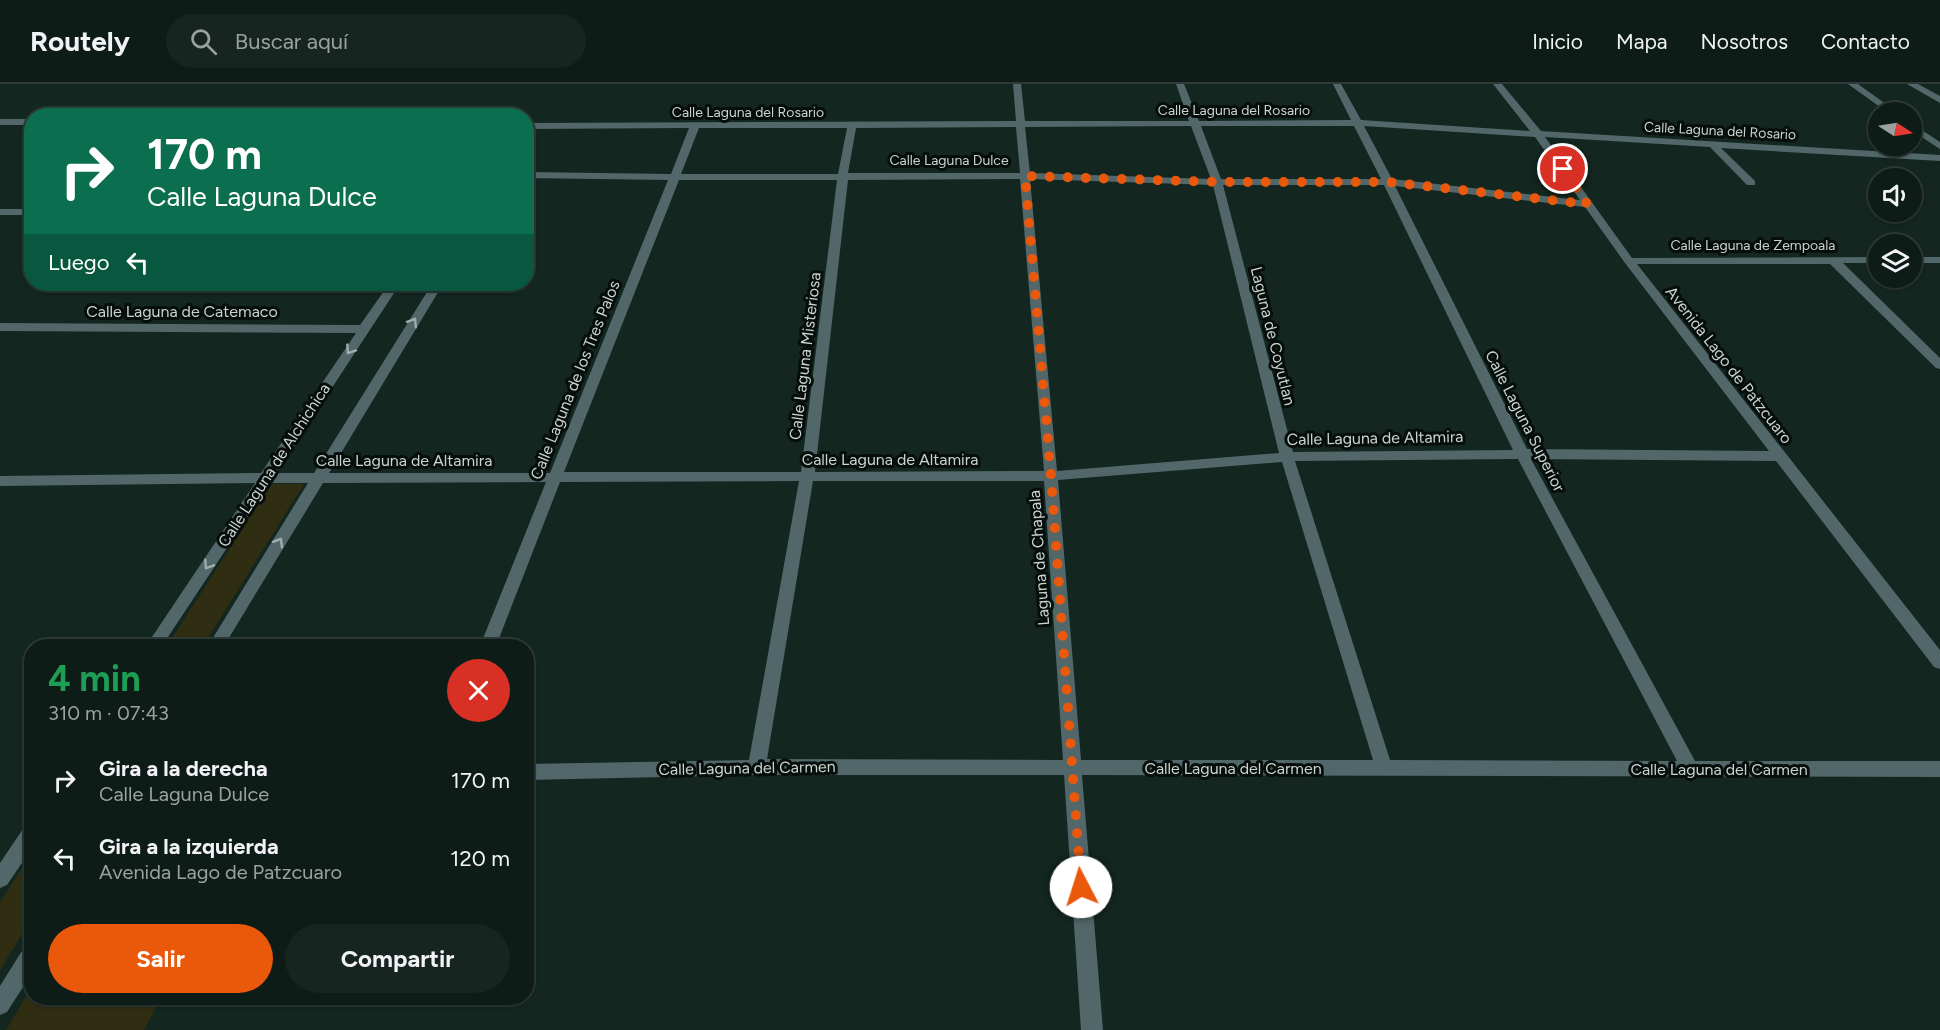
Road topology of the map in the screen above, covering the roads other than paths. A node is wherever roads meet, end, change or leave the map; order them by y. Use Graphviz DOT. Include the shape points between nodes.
graph roads {
  1 [pos="1017,84"];
  2 [pos="1180,84"];
  3 [pos="1336,84"];
  4 [pos="1497,84"];
  5 [pos="1852,84"];
  6 [pos="1911,84"];
  7 [pos="1940,100"];
  8 [pos="1878,102"];
  9 [pos="0,122"];
  10 [pos="24,122"];
  11 [pos="1358,123"];
  12 [pos="1021,124"];
  13 [pos="1194,124"];
  14 [pos="534,126"];
  15 [pos="695,126"];
  16 [pos="852,126"];
  17 [pos="1922,134"];
  18 [pos="1539,135"];
  19 [pos="1713,145"];
  20 [pos="1940,146"];
  21 [pos="1940,158"];
  22 [pos="534,174"];
  23 [pos="843,175"];
  24 [pos="1025,176"];
  25 [pos="674,177"];
  26 [pos="1217,182"];
  27 [pos="1388,182"];
  28 [pos="1751,183"];
  29 [pos="1587,204"];
  30 [pos="0,212"];
  31 [pos="24,212"];
  32 [pos="1832,259"];
  33 [pos="1868,260"];
  34 [pos="1922,260"];
  35 [pos="1940,260"];
  36 [pos="1629,261"];
  37 [pos="389,291"];
  38 [pos="433,291"];
  39 [pos="0,327"];
  40 [pos="364,329"];
  41 [pos="1940,365"];
  42 [pos="1522,454"];
  43 [pos="1779,456"];
  44 [pos="1287,457"];
  45 [pos="1051,476"];
  46 [pos="807,477"];
  47 [pos="266,478"];
  48 [pos="317,478"];
  49 [pos="554,478"];
  50 [pos="3,484"];
  51 [pos="159,639"];
  52 [pos="220,639"];
  53 [pos="491,639"];
  54 [pos="1940,662"];
  55 [pos="757,767"];
  56 [pos="1071,767"];
  57 [pos="1384,769"];
  58 [pos="1690,769"];
  59 [pos="1940,769"];
  60 [pos="534,772"];
  61 [pos="24,844"];
  62 [pos="0,879"];
  63 [pos="24,966"];
  64 [pos="0,1005"];
  65 [pos="1092,1030"];
  1 -- 12 [label="street, Laguna de Chapala"];
  2 -- 13 [label="street, Laguna de Coyutlan"];
  3 -- 11 [label="street, Calle Laguna Superior"];
  4 -- 18 [label="street, Avenida Lago de Patzcuaro"];
  5 -- 8 [label="street"];
  6 -- 7 [label="street"];
  9 -- 10 [label="street"];
  11 -- 13 [label="street, Calle Laguna del Rosario"];
  11 -- 18 [label="street, Calle Laguna del Rosario"];
  11 -- 27 [label="street, Calle Laguna Superior"];
  12 -- 13 [label="street, Calle Laguna del Rosario"];
  12 -- 16 [label="street, Calle Laguna del Rosario"];
  12 -- 24 [label="street, Laguna de Chapala"];
  13 -- 26 [label="street, Laguna de Coyutlan"];
  14 -- 15 [label="street, Calle Laguna del Rosario"];
  15 -- 16 [label="street, Calle Laguna del Rosario"];
  15 -- 25 [label="street, Calle Laguna de los Tres Palos"];
  16 -- 23 [label="street, Calle Laguna Misteriosa"];
  17 -- 20 [label="street"];
  18 -- 19 [label="street, Calle Laguna del Rosario"];
  18 -- 29 [label="street, Avenida Lago de Patzcuaro"];
  19 -- 21 [label="street, Calle Laguna del Rosario"];
  19 -- 28 [label="street"];
  22 -- 25 [label="street, Calle Laguna Dulce"];
  23 -- 24 [label="street, Calle Laguna Dulce"];
  23 -- 25 [label="street, Calle Laguna Dulce"];
  23 -- 46 [label="street, Calle Laguna Misteriosa"];
  24 -- 26 [label="street, Calle Laguna Dulce"];
  24 -- 45 [label="street, Laguna de Chapala"];
  25 -- 49 [label="street, Calle Laguna de los Tres Palos"];
  26 -- 27 [label="street, Calle Laguna Dulce"];
  26 -- 44 [label="street, Laguna de Coyutlan"];
  27 -- 29 [label="street, Calle Laguna Dulce"];
  27 -- 42 [label="street, Calle Laguna Superior"];
  29 -- 36 [label="street, Avenida Lago de Patzcuaro"];
  30 -- 31 [label="street"];
  32 -- 33 [label="street, Calle Laguna de Zempoala"];
  32 -- 36 [label="street, Calle Laguna de Zempoala"];
  32 -- 41 [label="street"];
  34 -- 35 [label="street"];
  36 -- 43 [label="street, Avenida Lago de Patzcuaro"];
  37 -- 40 [label="street, Calle Laguna de Alchichica"];
  48 -- 38 [label="street, one-way"];
  39 -- 40 [label="street, Calle Laguna de Catemaco"];
  40 -- 47 [label="street, Calle Laguna de Alchichica, one-way"];
  42 -- 43 [label="street, Calle Laguna de Altamira"];
  42 -- 44 [label="street, Calle Laguna de Altamira"];
  42 -- 58 [label="street, Calle Laguna Superior"];
  43 -- 54 [label="street, Avenida Lago de Patzcuaro"];
  44 -- 45 [label="street, Calle Laguna de Altamira"];
  44 -- 57 [label="street, Laguna de Coyutlan"];
  45 -- 46 [label="street, Calle Laguna de Altamira"];
  45 -- 56 [label="street, Laguna de Chapala"];
  46 -- 49 [label="street, Calle Laguna de Altamira"];
  46 -- 55 [label="street, Calle Laguna Misteriosa"];
  47 -- 48 [label="street, Calle Laguna de Altamira"];
  47 -- 50 [label="street, Calle Laguna de Altamira"];
  47 -- 51 [label="street, Calle Laguna de Alchichica, one-way"];
  48 -- 49 [label="street, Calle Laguna de Altamira"];
  52 -- 48 [label="street, one-way"];
  49 -- 53 [label="street, Calle Laguna de los Tres Palos"];
  55 -- 56 [label="street, Calle Laguna del Carmen"];
  55 -- 60 [label="street, Calle Laguna del Carmen"];
  56 -- 57 [label="street, Calle Laguna del Carmen"];
  56 -- 65 [label="street, Laguna de Chapala"];
  57 -- 58 [label="street, Calle Laguna del Carmen"];
  58 -- 59 [label="street, Calle Laguna del Carmen"];
  61 -- 62 [label="street"];
  63 -- 64 [label="street"];
}
